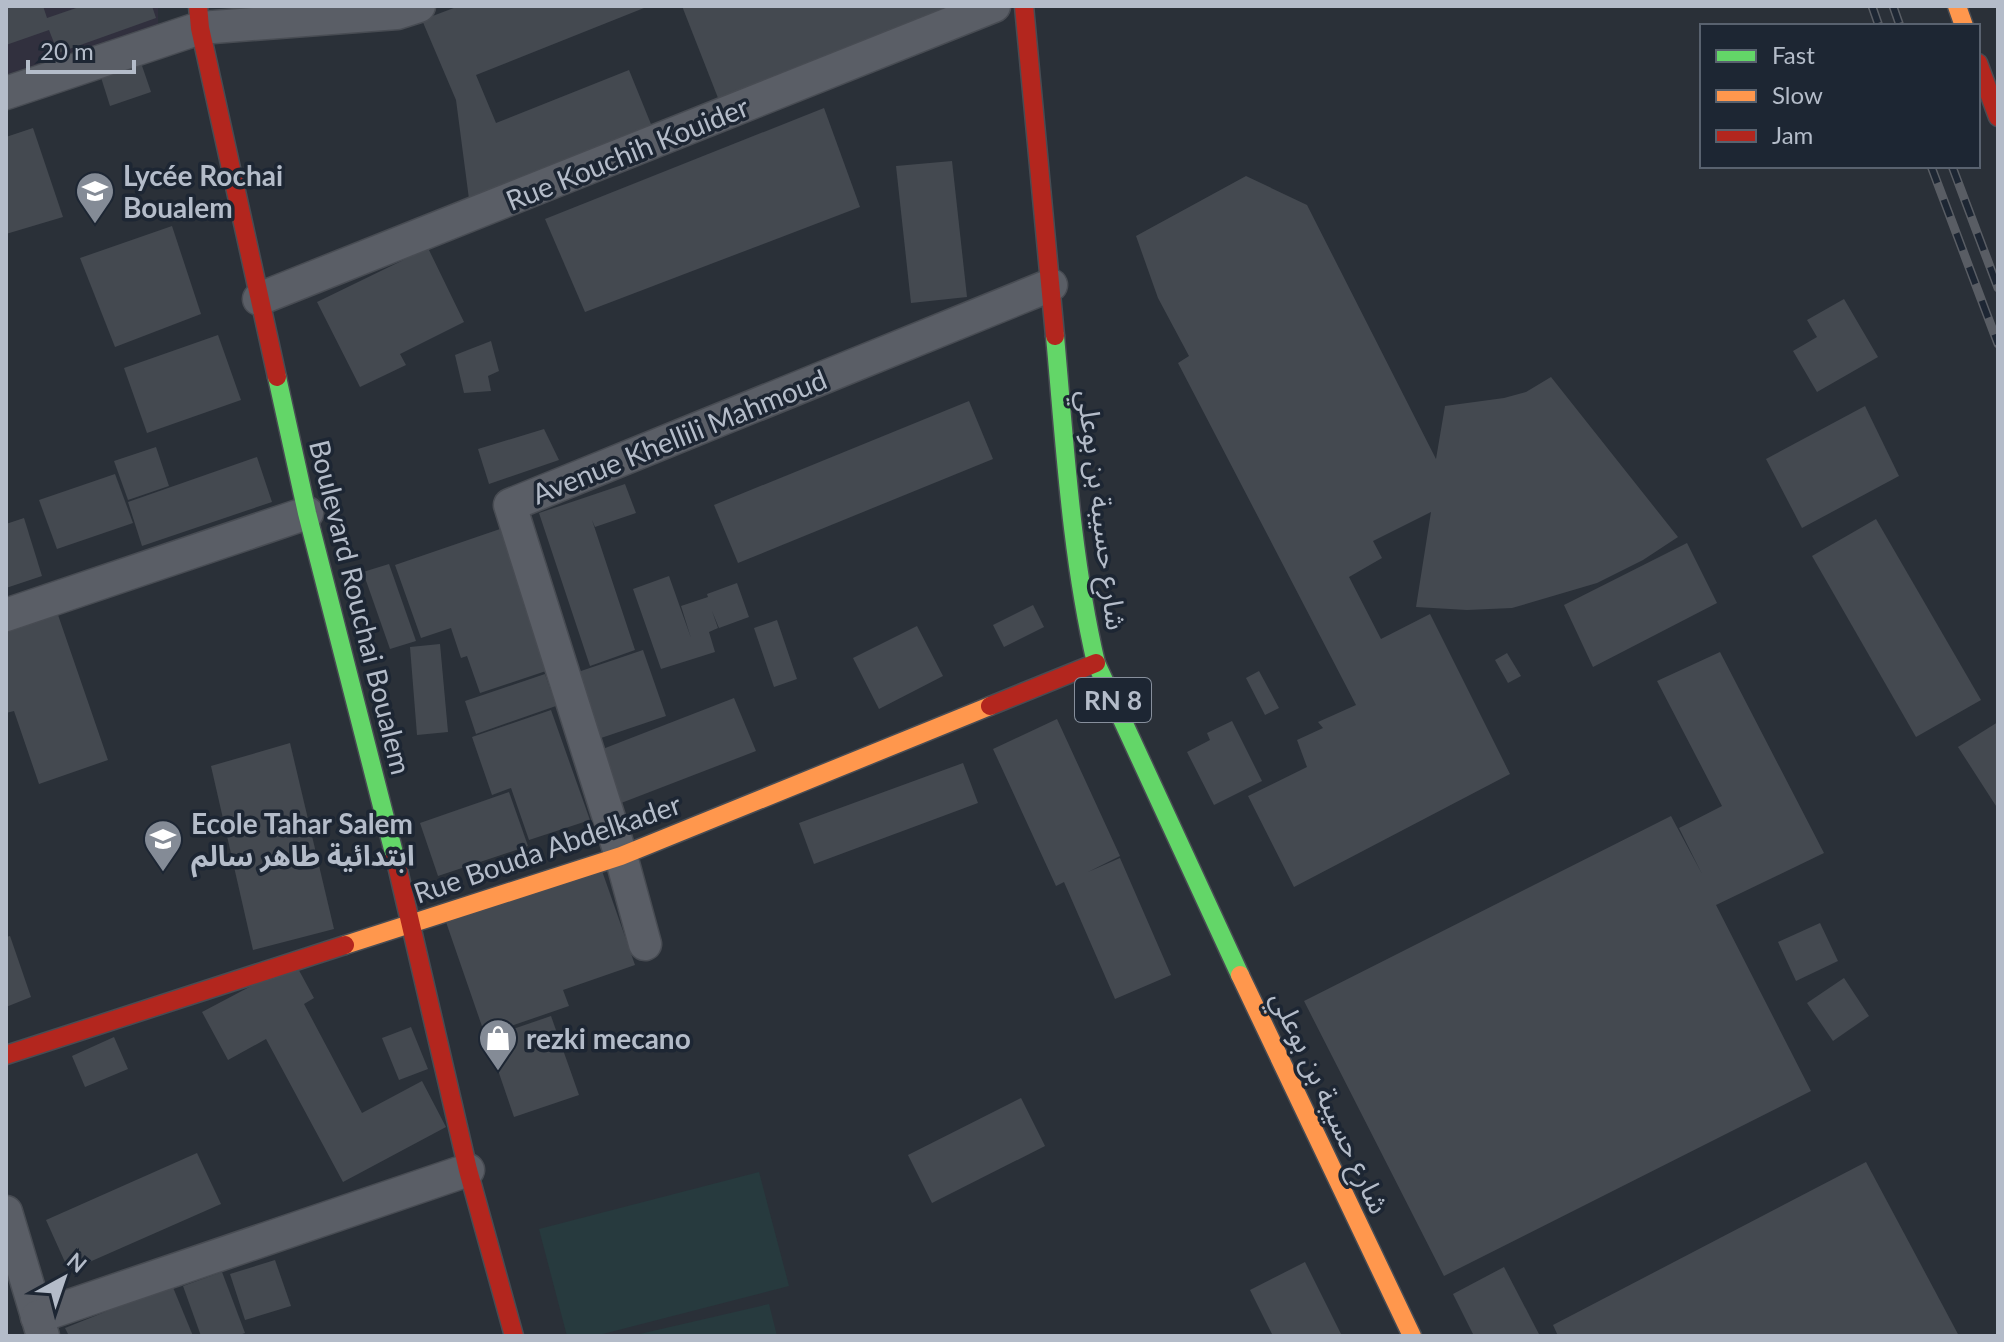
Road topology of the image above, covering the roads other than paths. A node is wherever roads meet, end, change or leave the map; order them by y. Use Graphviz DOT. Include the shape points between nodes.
graph roads {
  1 [pos="419,6"];
  2 [pos="994,6"];
  3 [pos="1024,6"];
  4 [pos="199,17"];
  5 [pos="1980,68"];
  6 [pos="6,93"];
  7 [pos="1998,117"];
  8 [pos="1051,285"];
  9 [pos="259,299"];
  10 [pos="307,513"];
  11 [pos="6,615"];
  12 [pos="1096,663"];
  13 [pos="621,856"];
  14 [pos="412,925"];
  15 [pos="645,944"];
  16 [pos="6,1055"];
  17 [pos="468,1170"];
  18 [pos="6,1212"];
  19 [pos="40,1326"];
  20 [pos="514,1336"];
  21 [pos="1412,1336"];
  1 -- 4 [label="street" via="397,13"];
  2 -- 9 [label="street, Rue Kouchih Kouider"];
  3 -- 8 [label="main road, شارع حسيبة بن بوعلي / RN 8"];
  4 -- 6 [label="street"];
  4 -- 9 [label="main road, Boulevard Rouchai Boualem"];
  5 -- 7 [label="main road"];
  8 -- 12 [label="main road, شارع حسيبة بن بوعلي / RN 8" via="1073,534"];
  8 -- 13 [label="street, Avenue Khellili Mahmoud" via="510,505"];
  9 -- 10 [label="main road, Boulevard Rouchai Boualem"];
  10 -- 11 [label="street"];
  10 -- 14 [label="main road, Boulevard Rouchai Boualem"];
  12 -- 13 [label="main road, Rue Bouda Abdelkader"];
  12 -- 21 [label="main road, شارع حسيبة بن بوعلي / RN 8"];
  13 -- 14 [label="main road, Rue Bouda Abdelkader"];
  13 -- 15 [label="street, Avenue Khellili Mahmoud"];
  14 -- 16 [label="main road, Rue Bouda Abdelkader"];
  14 -- 17 [label="main road, Boulevard Rouchai Boualem"];
  17 -- 19 [label="street"];
  17 -- 20 [label="main road, Boulevard Rouchai Boualem"];
  18 -- 19 [label="street"];
}
